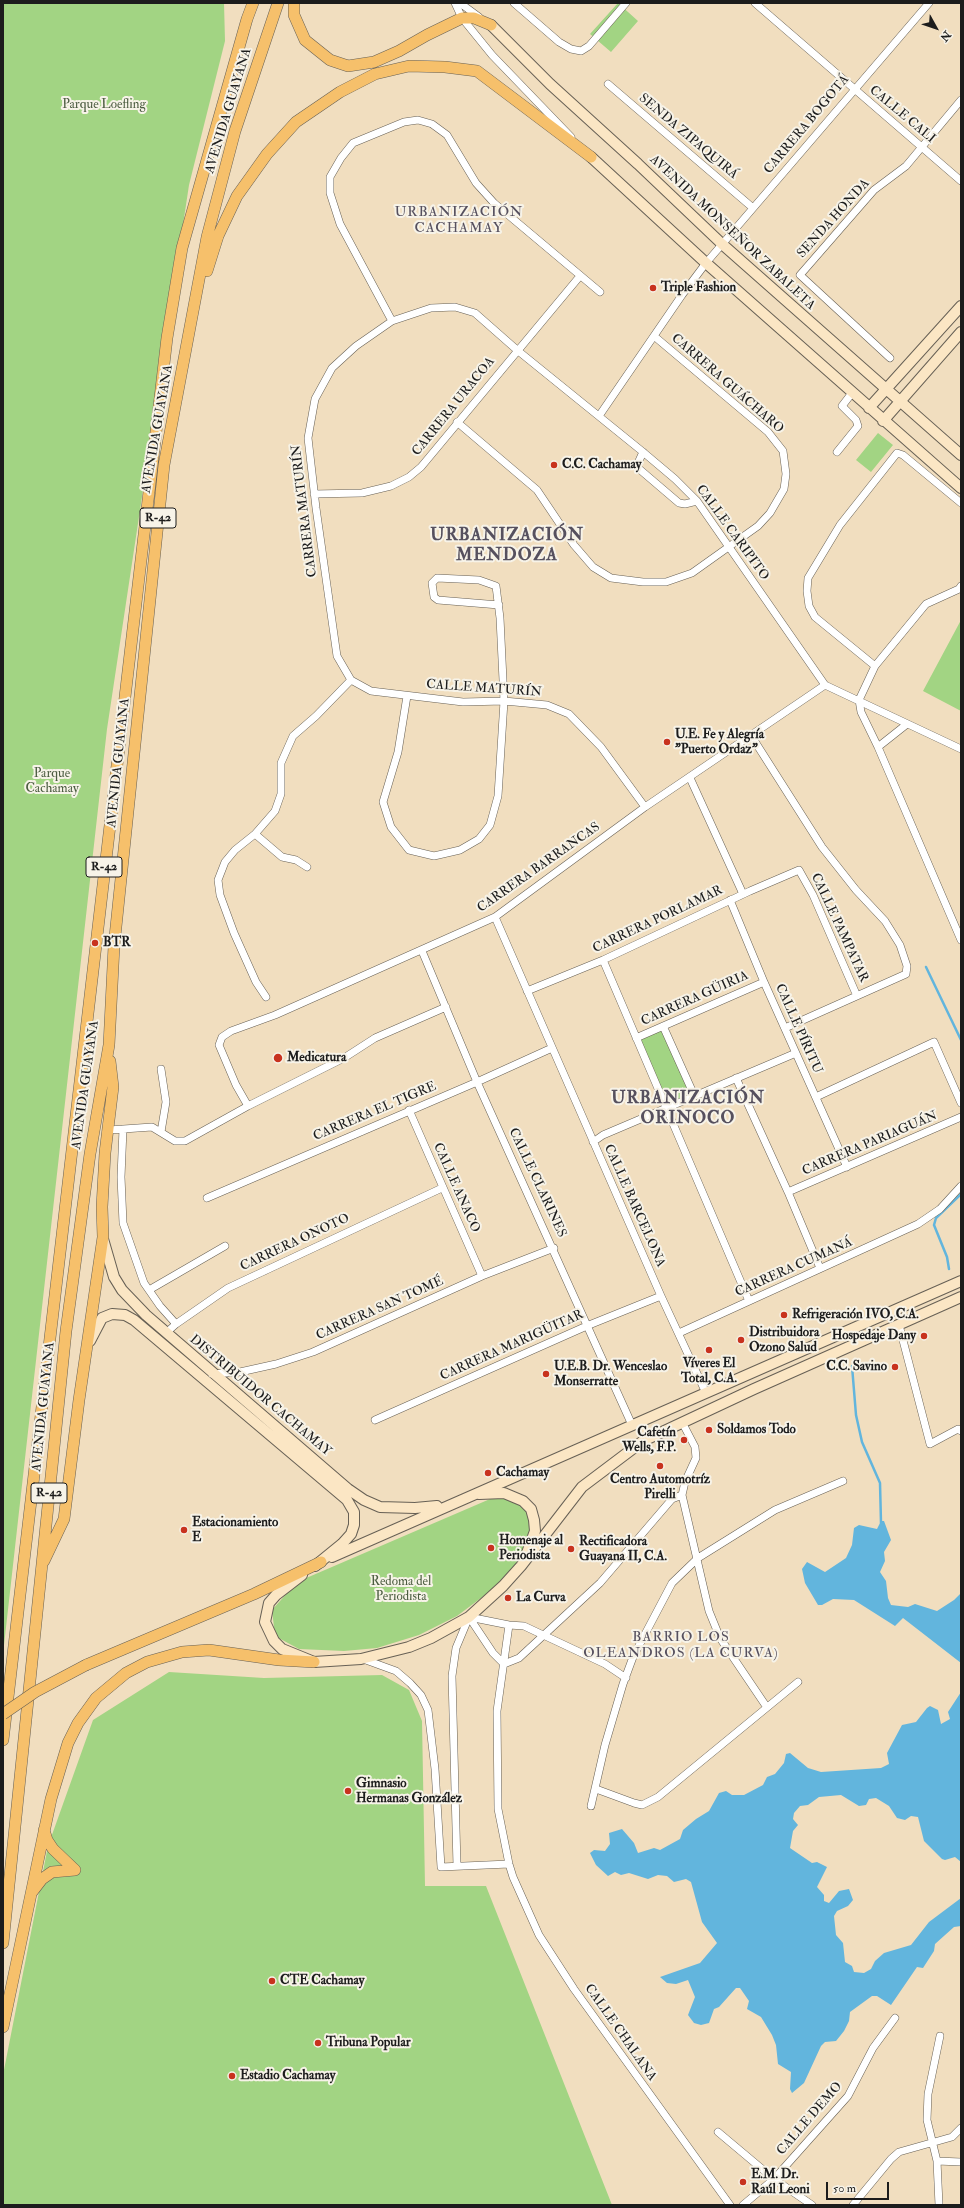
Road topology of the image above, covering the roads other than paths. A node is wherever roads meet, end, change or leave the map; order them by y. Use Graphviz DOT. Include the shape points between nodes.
graph roads {
  1 [pos="254,3"];
  2 [pos="278,3"];
  3 [pos="294,3"];
  4 [pos="455,3"];
  5 [pos="460,3"];
  6 [pos="514,3"];
  7 [pos="626,3"];
  8 [pos="756,3"];
  9 [pos="929,3"];
  10 [pos="462,18"];
  11 [pos="491,25"];
  12 [pos="608,84"];
  13 [pos="853,89"];
  14 [pos="961,100"];
  15 [pos="922,147"];
  16 [pos="591,157"];
  17 [pos="961,181"];
  18 [pos="753,208"];
  19 [pos="722,244"];
  20 [pos="706,264"];
  21 [pos="580,276"];
  22 [pos="600,292"];
  23 [pos="961,306"];
  24 [pos="193,316"];
  25 [pos="392,321"];
  26 [pos="961,332"];
  27 [pos="654,336"];
  28 [pos="517,350"];
  29 [pos="890,358"];
  30 [pos="886,390"];
  31 [pos="852,393"];
  32 [pos="900,401"];
  33 [pos="869,408"];
  34 [pos="599,416"];
  35 [pos="883,421"];
  36 [pos="457,422"];
  37 [pos="643,452"];
  38 [pos="837,452"];
  39 [pos="961,455"];
  40 [pos="961,488"];
  41 [pos="314,494"];
  42 [pos="697,501"];
  43 [pos="961,503"];
  44 [pos="728,548"];
  45 [pos="961,586"];
  46 [pos="499,606"];
  47 [pos="874,666"];
  48 [pos="351,680"];
  49 [pos="825,685"];
  50 [pos="407,696"];
  51 [pos="859,700"];
  52 [pos="504,701"];
  53 [pos="907,724"];
  54 [pos="752,737"];
  55 [pos="878,747"];
  56 [pos="961,749"];
  57 [pos="690,778"];
  58 [pos="645,807"];
  59 [pos="255,834"];
  60 [pos="307,867"];
  61 [pos="799,870"];
  62 [pos="743,894"];
  63 [pos="730,900"];
  64 [pos="495,917"];
  65 [pos="961,939"];
  66 [pos="422,951"];
  67 [pos="603,960"];
  68 [pos="764,982"];
  69 [pos="527,991"];
  70 [pos="857,996"];
  71 [pos="266,997"];
  72 [pos="446,1007"];
  73 [pos="663,1026"];
  74 [pos="785,1028"];
  75 [pos="636,1038"];
  76 [pos="109,1045"];
  77 [pos="552,1048"];
  78 [pos="796,1053"];
  79 [pos="162,1069"];
  80 [pos="736,1078"];
  81 [pos="477,1082"];
  82 [pos="694,1095"];
  83 [pos="816,1097"];
  84 [pos="961,1103"];
  85 [pos="248,1106"];
  86 [pos="666,1108"];
  87 [pos="409,1110"];
  88 [pos="961,1117"];
  89 [pos="123,1129"];
  90 [pos="109,1130"];
  91 [pos="161,1132"];
  92 [pos="594,1142"];
  93 [pos="847,1166"];
  94 [pos="961,1186"];
  95 [pos="442,1188"];
  96 [pos="788,1192"];
  97 [pos="207,1198"];
  98 [pos="103,1237"];
  99 [pos="225,1246"];
  100 [pos="554,1248"];
  101 [pos="820,1268"];
  102 [pos="482,1276"];
  103 [pos="961,1281"];
  104 [pos="149,1290"];
  105 [pos="661,1296"];
  106 [pos="961,1297"];
  107 [pos="749,1301"];
  108 [pos="176,1324"];
  109 [pos="589,1325"];
  110 [pos="899,1325"];
  111 [pos="166,1333"];
  112 [pos="679,1333"];
  113 [pos="88,1350"];
  114 [pos="212,1374"];
  115 [pos="706,1393"];
  116 [pos="375,1420"];
  117 [pos="682,1422"];
  118 [pos="632,1425"];
  119 [pos="961,1431"];
  120 [pos="843,1481"];
  121 [pos="682,1495"];
  122 [pos="446,1505"];
  123 [pos="698,1558"];
  124 [pos="321,1562"];
  125 [pos="42,1565"];
  126 [pos="521,1566"];
  127 [pos="469,1617"];
  128 [pos="509,1625"];
  129 [pos="545,1635"];
  130 [pos="361,1659"];
  131 [pos="314,1662"];
  132 [pos="504,1664"];
  133 [pos="626,1678"];
  134 [pos="798,1682"];
  135 [pos="766,1706"];
  136 [pos="3,1714"];
  137 [pos="3,1740"];
  138 [pos="596,1788"];
  139 [pos="591,1806"];
  140 [pos="44,1829"];
  141 [pos="508,1864"];
  142 [pos="457,1866"];
  143 [pos="30,1896"];
  144 [pos="3,1943"];
  145 [pos="895,2018"];
  146 [pos="3,2028"];
  147 [pos="940,2036"];
  148 [pos="961,2128"];
  149 [pos="718,2132"];
  150 [pos="934,2141"];
  151 [pos="937,2161"];
  152 [pos="961,2162"];
  153 [pos="774,2179"];
  154 [pos="730,2205"];
  155 [pos="743,2205"];
  156 [pos="812,2205"];
  157 [pos="853,2205"];
  158 [pos="939,2205"];
  1 -- 137 [label="main road, AVENIDA GUAYANA / R-42" via="247,19 182,248 166,338"];
  2 -- 24 [label="main road, AVENIDA GUAYANA / R-42" via="235,131 207,237"];
  3 -- 10 [label="main road" via="294,15 305,40 330,60 348,66 374,62"];
  4 -- 10 [label="street"];
  5 -- 11 [label="street"];
  6 -- 7 [label="street" via="559,42 570,49 582,51"];
  8 -- 13 [label="street, CALLE CALI"];
  9 -- 13 [label="street, CARRERA BOGOTÁ"];
  10 -- 11 [label="main road" via="474,18"];
  10 -- 16 [label="street" via="492,55"];
  11 -- 19 [label="main road, AVENIDA MONSEÑOR ZABALETA" via="550,84"];
  12 -- 18 [label="street, SENDA ZIPAQUIRÁ"];
  13 -- 15 [label="street, CALLE CALI"];
  13 -- 18 [label="street, CARRERA BOGOTÁ"];
  14 -- 15 [label="street, SENDA HONDA"];
  15 -- 17 [label="street, CALLE CALI"];
  15 -- 29 [label="street, SENDA HONDA" via="906,166 874,190 800,275"];
  16 -- 20 [label="main road"];
  16 -- 24 [label="main road" via="477,71 409,66 375,74 340,92 296,122 267,154 237,196 218,236"];
  18 -- 19 [label="street, CARRERA BOGOTÁ"];
  19 -- 20 [label="street, CARRERA BOGOTÁ"];
  19 -- 30 [label="main road, AVENIDA MONSEÑOR ZABALETA"];
  20 -- 27 [label="street, CARRERA BOGOTÁ"];
  20 -- 31 [label="main road"];
  21 -- 22 [label="street"];
  21 -- 25 [label="street" via="494,203 476,183 447,135 432,124 418,120 404,122 353,143 330,177 330,193 340,224"];
  21 -- 28 [label="street, CARRERA URACOA"];
  23 -- 30 [label="main road"];
  24 -- 76 [label="main road, AVENIDA GUAYANA / R-42" via="164,465 114,946"];
  25 -- 28 [label="street, CALLE CARIPITO" via="431,308 455,307 475,313"];
  25 -- 41 [label="street, CARRERA MATURÍN" via="356,346 332,368 315,399 308,438"];
  26 -- 32 [label="main road"];
  27 -- 34 [label="street, CARRERA BOGOTÁ"];
  27 -- 44 [label="street, CARRERA GUÁCHARO" via="768,432 783,451 786,474 784,489 770,513 758,526"];
  28 -- 34 [label="street, CALLE CARIPITO"];
  28 -- 36 [label="street, CARRERA URACOA"];
  30 -- 32 [label="main road, AVENIDA MONSEÑOR ZABALETA"];
  30 -- 33 [label="main road"];
  31 -- 33 [label="main road"];
  31 -- 38 [label="street" via="842,406 856,420 858,426"];
  32 -- 35 [label="main road"];
  32 -- 39 [label="main road, AVENIDA MONSEÑOR ZABALETA"];
  33 -- 35 [label="main road"];
  34 -- 37 [label="street, CALLE CARIPITO"];
  35 -- 40 [label="main road"];
  36 -- 41 [label="street, CARRERA URACOA" via="421,467 409,477 391,486 362,493"];
  36 -- 44 [label="street, CARRERA GUÁCHARO" via="536,490 574,545 593,567 611,578 666,582 692,573"];
  37 -- 42 [label="street, CALLE CARIPITO"];
  37 -- 42 [label="street" via="638,468 679,502 685,504"];
  41 -- 48 [label="street, CARRERA MATURÍN" via="337,656"];
  42 -- 44 [label="street, CALLE CARIPITO"];
  43 -- 47 [label="street" via="903,455 897,453 840,525 808,578 808,606 815,618"];
  44 -- 49 [label="street, CALLE CARIPITO"];
  45 -- 47 [label="street" via="926,604"];
  46 -- 46 [label="street" via="496,586 479,580 437,578 432,583 434,598 438,600"];
  46 -- 52 [label="street"];
  47 -- 51 [label="street"];
  48 -- 50 [label="street, CALLE MATURÍN" via="371,692"];
  48 -- 59 [label="street" via="293,736 281,763 281,794 275,810"];
  49 -- 51 [label="street"];
  49 -- 54 [label="street, CARRERA BARRANCAS"];
  50 -- 52 [label="street, CALLE MATURÍN" via="464,702"];
  50 -- 52 [label="street" via="398,752 383,802 390,826 410,850 434,856 460,850 479,839 490,825 498,796"];
  51 -- 53 [label="street"];
  51 -- 55 [label="street" via="860,712"];
  52 -- 58 [label="street, CALLE MATURÍN" via="547,705 568,714 601,747"];
  53 -- 55 [label="street"];
  53 -- 56 [label="street"];
  54 -- 57 [label="street, CARRERA BARRANCAS"];
  54 -- 70 [label="street" via="822,846 856,890 885,921 900,945 907,966 906,974"];
  55 -- 65 [label="street"];
  57 -- 58 [label="street, CARRERA BARRANCAS"];
  57 -- 62 [label="street"];
  58 -- 64 [label="street, CARRERA BARRANCAS"];
  59 -- 60 [label="street" via="282,857 296,860"];
  59 -- 71 [label="street" via="225,862 218,880 220,895 234,933 256,982"];
  61 -- 62 [label="street, CARRERA PORLAMAR"];
  61 -- 70 [label="street, CALLE PAMPATAR" via="813,895"];
  62 -- 63 [label="street, CARRERA PORLAMAR"];
  63 -- 67 [label="street, CARRERA PORLAMAR"];
  63 -- 68 [label="street, CALLE PÍRITU"];
  64 -- 66 [label="street, CARRERA BARRANCAS"];
  64 -- 69 [label="street, CALLE BARCELONA"];
  66 -- 72 [label="street, CALLE CLARINES"];
  66 -- 85 [label="street, CARRERA BARRANCAS" via="275,1015 231,1031 222,1038 219,1045"];
  67 -- 69 [label="street, CARRERA PORLAMAR"];
  67 -- 75 [label="street"];
  68 -- 73 [label="street, CARRERA GÜIRIA"];
  68 -- 74 [label="street, CALLE PÍRITU"];
  69 -- 77 [label="street, CALLE BARCELONA"];
  70 -- 74 [label="street"];
  72 -- 81 [label="street, CALLE CLARINES"];
  72 -- 85 [label="street" via="375,1038 344,1058"];
  73 -- 75 [label="street, CARRERA GÜIRIA"];
  73 -- 82 [label="street"];
  74 -- 78 [label="street, CALLE PÍRITU"];
  75 -- 86 [label="street"];
  76 -- 90 [label="main road, DISTRIBUIDOR CACHAMAY / R-42" via="113,1087"];
  76 -- 125 [label="main road, AVENIDA GUAYANA / R-42" via="90,1154 66,1331"];
  77 -- 81 [label="street, CARRERA EL TIGRE"];
  77 -- 92 [label="street, CALLE BARCELONA"];
  78 -- 80 [label="street"];
  78 -- 83 [label="street, CALLE PÍRITU"];
  79 -- 91 [label="street" via="166,1102"];
  80 -- 82 [label="street"];
  80 -- 96 [label="street"];
  81 -- 87 [label="street, CARRERA EL TIGRE"];
  81 -- 100 [label="street, CALLE CLARINES"];
  82 -- 86 [label="street"];
  83 -- 84 [label="street" via="934,1042"];
  83 -- 93 [label="street, CALLE PÍRITU"];
  85 -- 91 [label="street" via="185,1141 175,1141"];
  86 -- 92 [label="street" via="603,1135"];
  86 -- 107 [label="street"];
  87 -- 95 [label="street, CALLE ANACO"];
  87 -- 97 [label="street, CARRERA EL TIGRE"];
  88 -- 93 [label="street, CARRERA PARIAGUÁN"];
  89 -- 90 [label="street"];
  89 -- 91 [label="street" via="152,1127"];
  89 -- 104 [label="street" via="123,1223 131,1250"];
  90 -- 98 [label="main road, DISTRIBUIDOR CACHAMAY / R-42" via="102,1207"];
  92 -- 105 [label="street, CALLE BARCELONA"];
  93 -- 96 [label="street, CARRERA PARIAGUÁN"];
  94 -- 101 [label="street, CARRERA CUMANÁ" via="940,1209 918,1224"];
  95 -- 102 [label="street, CALLE ANACO"];
  95 -- 108 [label="street, CARRERA ONOTO" via="228,1288"];
  96 -- 101 [label="street"];
  98 -- 111 [label="main road, DISTRIBUIDOR CACHAMAY" via="109,1264 122,1290"];
  98 -- 113 [label="main road, DISTRIBUIDOR CACHAMAY / R-42"];
  99 -- 104 [label="street"];
  100 -- 102 [label="street, CARRERA SAN TOMÉ"];
  100 -- 109 [label="street, CALLE CLARINES"];
  101 -- 107 [label="street, CARRERA CUMANÁ"];
  102 -- 114 [label="street, CARRERA SAN TOMÉ" via="313,1352 240,1372"];
  103 -- 115 [label="main road"];
  104 -- 108 [label="street"];
  105 -- 109 [label="street, CARRERA MARIGÜITAR"];
  105 -- 112 [label="street, CALLE BARCELONA"];
  106 -- 110 [label="main road"];
  107 -- 112 [label="street, CARRERA CUMANÁ"];
  108 -- 111 [label="street, CARRERA ONOTO"];
  109 -- 116 [label="street, CARRERA MARIGÜITAR"];
  109 -- 118 [label="street, CALLE CLARINES"];
  110 -- 117 [label="main road"];
  110 -- 119 [label="street" via="930,1444 958,1430"];
  111 -- 114 [label="main road, DISTRIBUIDOR CACHAMAY"];
  112 -- 115 [label="street, CALLE BARCELONA"];
  113 -- 124 [label="main road, DISTRIBUIDOR CACHAMAY" via="94,1331 102,1318 112,1314 125,1315 145,1328 239,1411 347,1500 354,1512 351,1534"];
  113 -- 125 [label="main road, DISTRIBUIDOR CACHAMAY / R-42" via="64,1519"];
  114 -- 122 [label="main road, DISTRIBUIDOR CACHAMAY" via="364,1500 380,1506 399,1508"];
  115 -- 118 [label="main road"];
  117 -- 121 [label="street" via="695,1446 696,1458"];
  117 -- 126 [label="main road" via="643,1441 582,1487"];
  118 -- 122 [label="main road"];
  120 -- 123 [label="street" via="775,1510"];
  121 -- 123 [label="street"];
  121 -- 129 [label="street" via="672,1499 600,1583"];
  122 -- 124 [label="main road"];
  122 -- 126 [label="main road" via="490,1493 504,1493 525,1503 534,1520 535,1531 532,1544"];
  123 -- 133 [label="street" via="672,1583 633,1657"];
  123 -- 135 [label="street" via="709,1611 720,1638"];
  124 -- 131 [label="main road" via="276,1595 269,1603 265,1622 274,1641 282,1649"];
  124 -- 136 [label="main road, bridge" via="254,1594 86,1666 35,1692"];
  125 -- 144 [label="main road, AVENIDA GUAYANA / R-42"];
  126 -- 127 [label="main road"];
  127 -- 128 [label="street"];
  127 -- 130 [label="main road" via="409,1648"];
  127 -- 132 [label="street" via="493,1653"];
  127 -- 142 [label="street" via="456,1648 452,1676"];
  128 -- 129 [label="street" via="524,1626"];
  128 -- 132 [label="street, CALLE CHALANA"];
  129 -- 132 [label="street" via="519,1658"];
  129 -- 133 [label="street" via="605,1664"];
  130 -- 131 [label="main road"];
  130 -- 142 [label="street" via="379,1664 400,1675 421,1695 428,1710 435,1769 441,1867"];
  131 -- 140 [label="main road" via="208,1650 164,1656 126,1673 96,1698 78,1723 68,1743"];
  132 -- 141 [label="street, CALLE CHALANA" via="497,1711 498,1810"];
  133 -- 138 [label="street" via="605,1745"];
  134 -- 135 [label="street"];
  135 -- 138 [label="street" via="650,1801 634,1803"];
  138 -- 139 [label="street"];
  140 -- 143 [label="main road"];
  140 -- 143 [label="main road" via="53,1849 75,1870 52,1872 35,1886"];
  141 -- 142 [label="street"];
  141 -- 154 [label="street, CALLE CHALANA" via="539,1935 574,1989"];
  143 -- 146 [label="main road"];
  145 -- 153 [label="street, CALLE DEMO" via="873,2048 848,2096"];
  147 -- 150 [label="street" via="928,2094 927,2120"];
  148 -- 150 [label="street" via="952,2137"];
  149 -- 153 [label="street"];
  150 -- 151 [label="street"];
  150 -- 157 [label="street" via="900,2152 890,2159"];
  151 -- 152 [label="street"];
  151 -- 158 [label="street"];
  153 -- 155 [label="street, CALLE DEMO"];
  153 -- 156 [label="street"];
}
